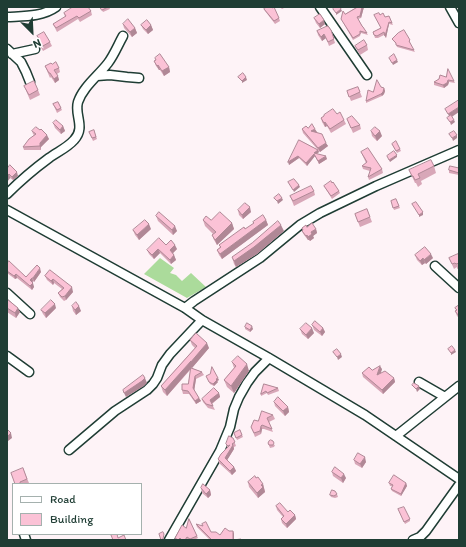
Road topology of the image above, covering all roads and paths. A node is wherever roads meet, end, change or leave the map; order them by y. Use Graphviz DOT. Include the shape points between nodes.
graph roads {
  1 [pos="56,7"];
  2 [pos="320,7"];
  3 [pos="450,7"];
  4 [pos="7,18"];
  5 [pos="459,23"];
  6 [pos="123,36"];
  7 [pos="35,49"];
  8 [pos="9,51"];
  9 [pos="367,75"];
  10 [pos="96,76"];
  11 [pos="139,78"];
  12 [pos="30,82"];
  13 [pos="459,150"];
  14 [pos="7,194"];
  15 [pos="7,210"];
  16 [pos="435,266"];
  17 [pos="459,288"];
  18 [pos="7,293"];
  19 [pos="185,308"];
  20 [pos="30,314"];
  21 [pos="202,320"];
  22 [pos="7,356"];
  23 [pos="269,358"];
  24 [pos="29,372"];
  25 [pos="419,382"];
  26 [pos="459,386"];
  27 [pos="444,397"];
  28 [pos="396,436"];
  29 [pos="69,450"];
  30 [pos="459,479"];
  31 [pos="459,485"];
  32 [pos="169,540"];
  33 [pos="413,540"];
  1 -- 4 [label="street" via="43,14"];
  2 -- 9 [label="street"];
  3 -- 5 [label="street"];
  6 -- 10 [label="street" via="108,63"];
  7 -- 8 [label="street"];
  8 -- 12 [label="street" via="21,62"];
  10 -- 11 [label="street"];
  10 -- 14 [label="street" via="78,103 79,129 75,140 38,166"];
  13 -- 19 [label="street" via="320,213 300,225 260,258"];
  15 -- 19 [label="street"];
  16 -- 17 [label="street"];
  18 -- 20 [label="street"];
  19 -- 21 [label="street"];
  21 -- 23 [label="street"];
  21 -- 29 [label="street" via="170,354 147,390 115,411"];
  22 -- 24 [label="street"];
  23 -- 28 [label="street"];
  23 -- 32 [label="street" via="255,372 239,397 220,451"];
  25 -- 27 [label="street"];
  26 -- 27 [label="street"];
  27 -- 28 [label="street"];
  28 -- 30 [label="street"];
  31 -- 33 [label="street" via="426,531"];
}
